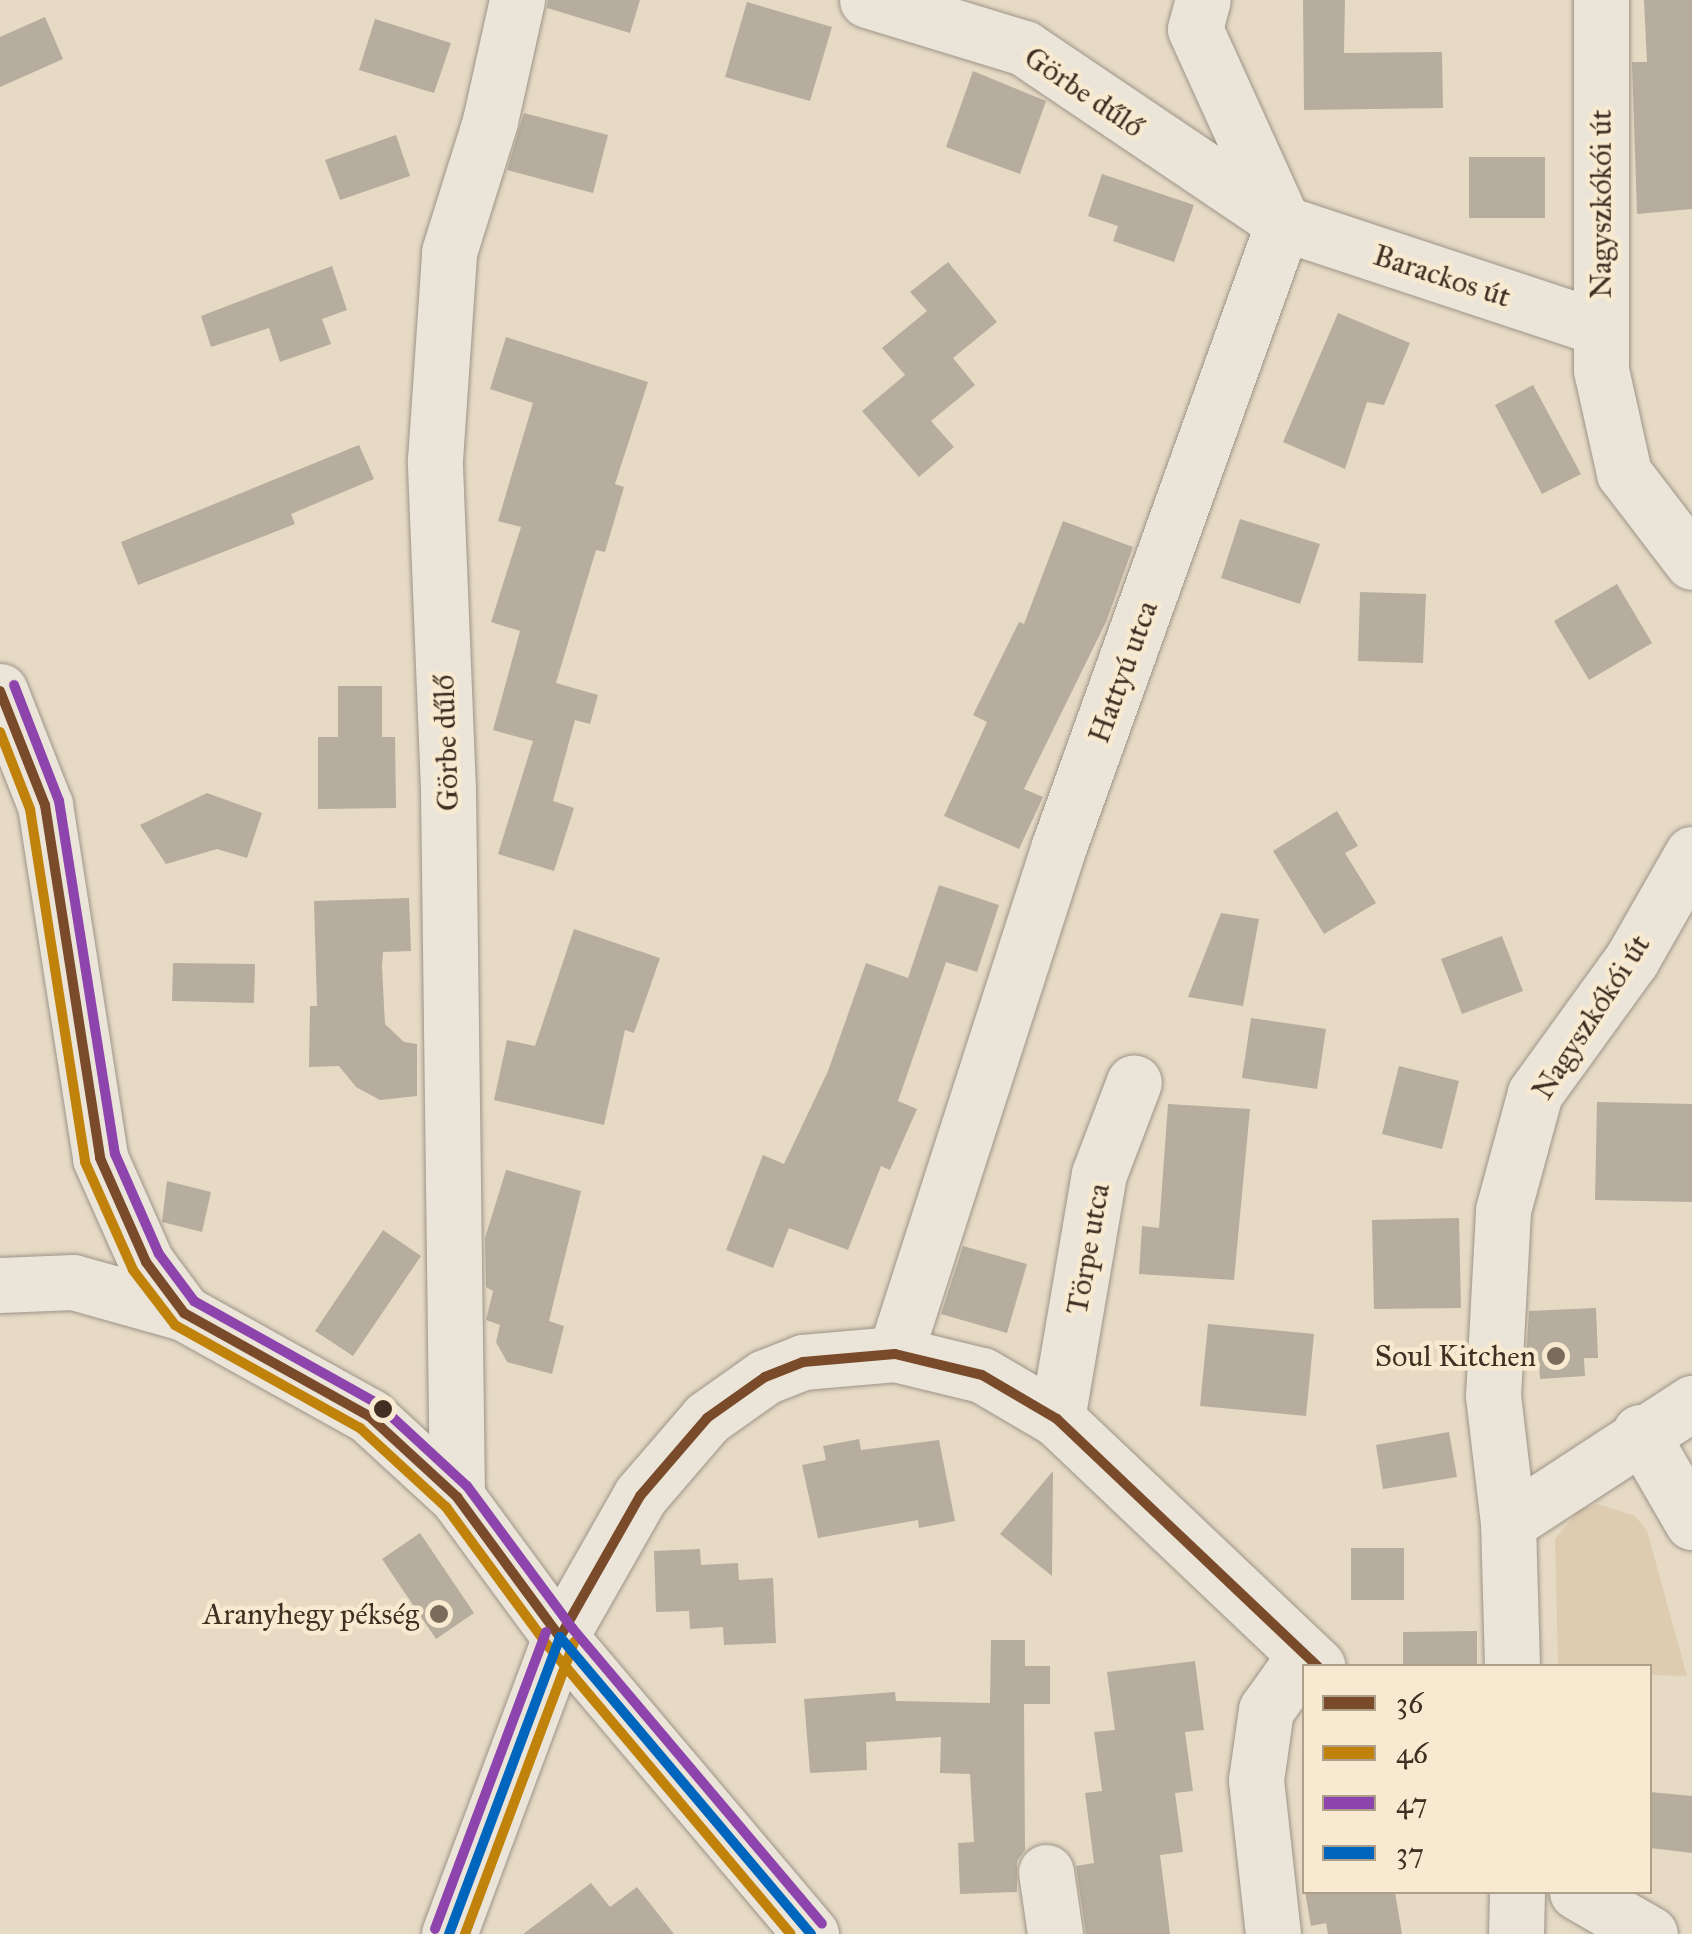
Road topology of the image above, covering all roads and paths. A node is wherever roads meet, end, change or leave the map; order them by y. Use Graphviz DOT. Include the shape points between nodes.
graph roads {
  1 [pos="518,0"];
  2 [pos="867,0"];
  3 [pos="1601,0"];
  4 [pos="1190,10"];
  5 [pos="1283,224"];
  6 [pos="1601,328"];
  7 [pos="1692,562"];
  8 [pos="0,692"];
  9 [pos="1692,854"];
  10 [pos="1134,1082"];
  11 [pos="0,1285"];
  12 [pos="184,1313"];
  13 [pos="895,1354"];
  14 [pos="1692,1403"];
  15 [pos="1057,1420"];
  16 [pos="1640,1432"];
  17 [pos="457,1497"];
  18 [pos="1692,1522"];
  19 [pos="1508,1523"];
  20 [pos="560,1637"];
  21 [pos="1311,1661"];
  22 [pos="1512,1664"];
  23 [pos="1302,1671"];
  24 [pos="1046,1872"];
  25 [pos="1517,1894"];
  26 [pos="1580,1894"];
  27 [pos="449,1934"];
  28 [pos="811,1934"];
  29 [pos="1055,1934"];
  30 [pos="1273,1934"];
  31 [pos="1516,1934"];
  32 [pos="1650,1934"];
  1 -- 17 [label="street, Görbe dűlő" via="449,252 435,460 448,790"];
  2 -- 5 [label="street, Görbe dűlő" via="1024,48"];
  3 -- 6 [label="street, Nagyszkókói út"];
  4 -- 5 [label="street"];
  5 -- 6 [label="street, Barackos út"];
  5 -- 13 [label="street, Hattyú utca" via="1060,846"];
  6 -- 7 [label="street, Nagyszkókói út" via="1601,370 1624,473"];
  8 -- 12 [label="street" via="46,805 100,1158 120,1217"];
  9 -- 19 [label="street, Nagyszkókói út" via="1632,959 1535,1093 1503,1210 1493,1396"];
  10 -- 15 [label="street, Törpe utca" via="1099,1174"];
  11 -- 12 [label="street" via="73,1282"];
  12 -- 17 [label="street" via="368,1416"];
  13 -- 15 [label="street" via="982,1375"];
  13 -- 20 [label="street" via="803,1362 765,1377 707,1418 640,1496"];
  14 -- 16 [label="street"];
  15 -- 21 [label="street"];
  16 -- 18 [label="street"];
  16 -- 19 [label="street"];
  17 -- 20 [label="street"];
  19 -- 22 [label="street, Nagyszkókói út"];
  20 -- 27 [label="street"];
  20 -- 28 [label="street"];
  23 -- 30 [label="street" via="1266,1710 1256,1780"];
  24 -- 29 [label="street"];
  25 -- 31 [label="street"];
  26 -- 32 [label="street"];
}
